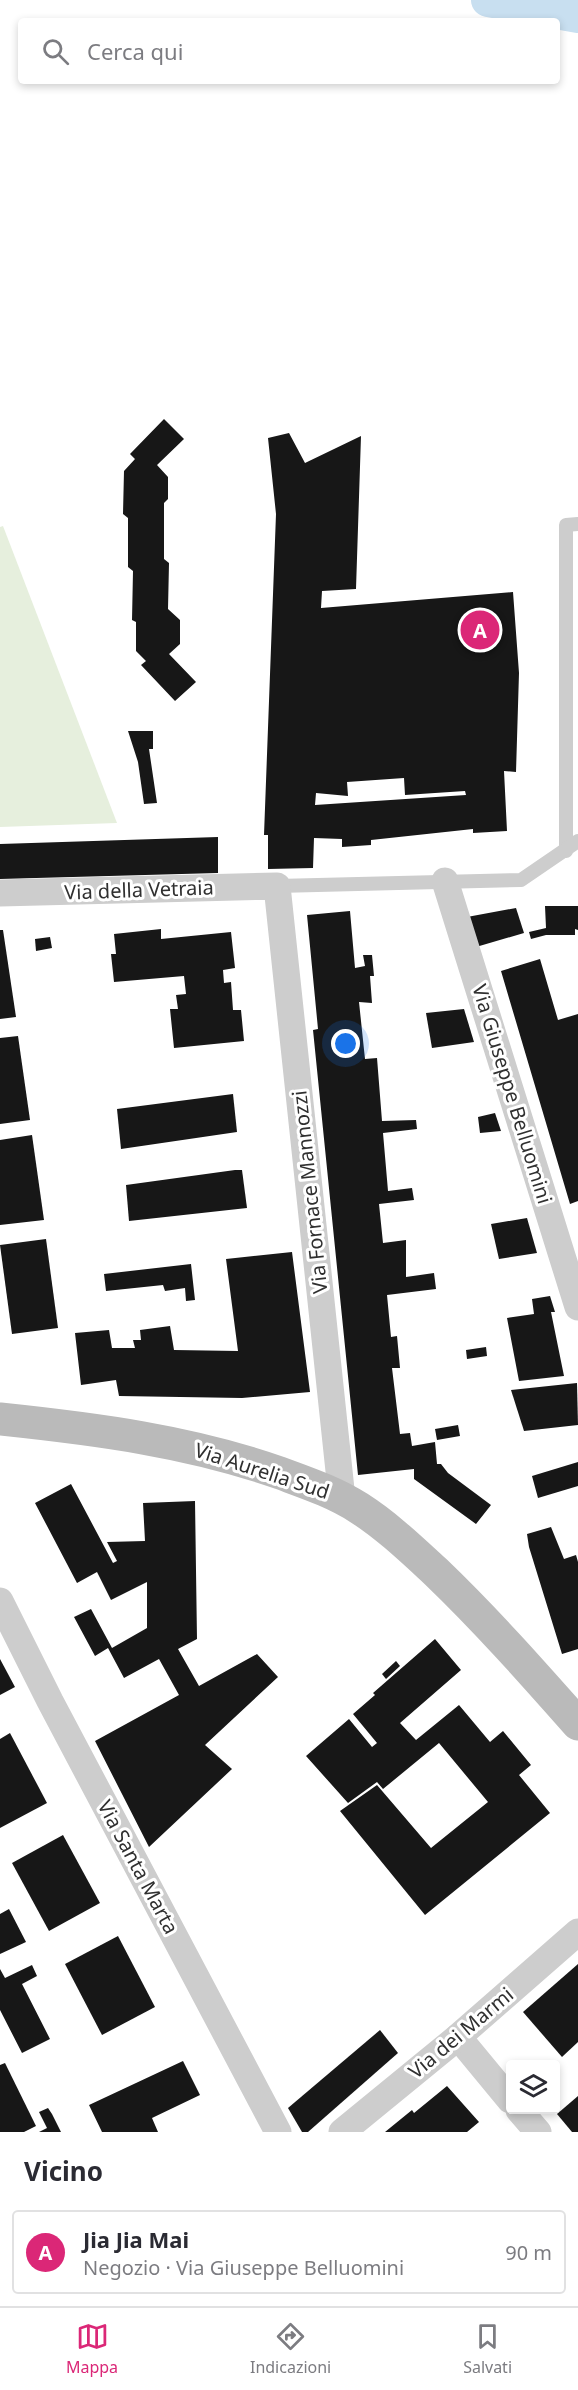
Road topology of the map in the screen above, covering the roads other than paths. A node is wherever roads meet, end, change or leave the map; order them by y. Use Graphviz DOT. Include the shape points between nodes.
graph roads {
  1 [pos="578,524"];
  2 [pos="578,841"];
  3 [pos="566,851"];
  4 [pos="445,881"];
  5 [pos="278,886"];
  6 [pos="0,893"];
  7 [pos="578,1307"];
  8 [pos="0,1419"];
  9 [pos="342,1499"];
  10 [pos="0,1601"];
  11 [pos="575,1716"];
  12 [pos="578,1932"];
  13 [pos="458,2037"];
  14 [pos="506,2095"];
  15 [pos="523,2114"];
  16 [pos="278,2132"];
  17 [pos="342,2132"];
  18 [pos="538,2132"];
  1 -- 3 [label="lane" via="566,525"];
  2 -- 3 [label="lane"];
  3 -- 4 [label="lane" via="521,880"];
  4 -- 5 [label="lane"];
  4 -- 7 [label="street, Via Giuseppe Belluomini"];
  5 -- 6 [label="street, Via della Vetraia"];
  5 -- 9 [label="street, Via Fornace Mannozzi"];
  8 -- 9 [label="main road, Via Aurelia Sud" via="89,1428 176,1444 267,1469"];
  9 -- 11 [label="main road, Via Aurelia Sud" via="397,1535"];
  10 -- 16 [label="street, Via Santa Marta"];
  12 -- 13 [label="street, Via dei Marmi"];
  13 -- 14 [label="street"];
  13 -- 17 [label="street, Via dei Marmi"];
  15 -- 18 [label="street"];
}
